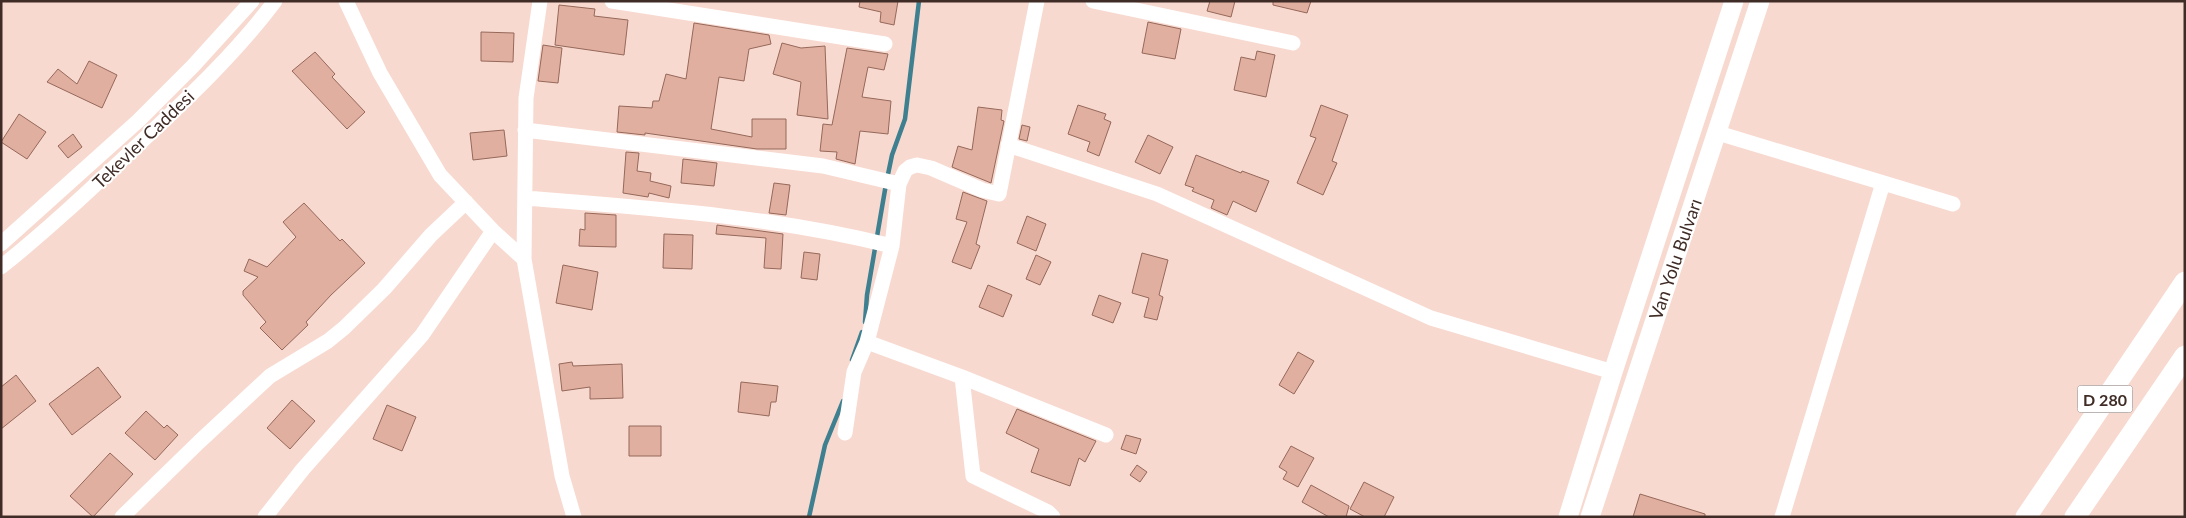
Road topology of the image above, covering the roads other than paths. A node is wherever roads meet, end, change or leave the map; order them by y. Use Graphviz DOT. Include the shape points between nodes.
graph roads {
  1 [pos="252,1"];
  2 [pos="275,1"];
  3 [pos="346,1"];
  4 [pos="540,1"];
  5 [pos="612,1"];
  6 [pos="1037,1"];
  7 [pos="1093,1"];
  8 [pos="1734,1"];
  9 [pos="1760,1"];
  10 [pos="1293,43"];
  11 [pos="885,44"];
  12 [pos="526,130"];
  13 [pos="1718,133"];
  14 [pos="1008,145"];
  15 [pos="1883,183"];
  16 [pos="899,184"];
  17 [pos="525,198"];
  18 [pos="466,202"];
  19 [pos="1953,204"];
  20 [pos="493,231"];
  21 [pos="1,244"];
  22 [pos="892,246"];
  23 [pos="524,259"];
  24 [pos="1,267"];
  25 [pos="2185,282"];
  26 [pos="867,342"];
  27 [pos="2185,356"];
  28 [pos="1612,372"];
  29 [pos="962,377"];
  30 [pos="845,433"];
  31 [pos="1106,435"];
  32 [pos="122,517"];
  33 [pos="265,517"];
  34 [pos="574,517"];
  35 [pos="1053,517"];
  36 [pos="1568,517"];
  37 [pos="1590,517"];
  38 [pos="1782,517"];
  39 [pos="2026,517"];
  40 [pos="2075,517"];
  1 -- 21 [label="street" via="138,121"];
  2 -- 24 [label="street, Tekevler Caddesi" via="235,50 161,123 66,212"];
  3 -- 18 [label="street" via="380,73 440,175"];
  4 -- 12 [label="street" via="526,98"];
  5 -- 11 [label="street"];
  6 -- 14 [label="street"];
  7 -- 10 [label="street"];
  8 -- 28 [label="main road"];
  9 -- 13 [label="main road, Van Yolu Bulvarı"];
  12 -- 16 [label="street" via="823,166"];
  12 -- 17 [label="street"];
  13 -- 15 [label="street"];
  13 -- 37 [label="main road, Van Yolu Bulvarı"];
  14 -- 16 [label="street" via="999,194 917,165 905,171"];
  14 -- 28 [label="street" via="1157,194 1430,318"];
  15 -- 19 [label="street"];
  15 -- 38 [label="street"];
  16 -- 22 [label="street"];
  17 -- 22 [label="street" via="715,216 819,230"];
  17 -- 23 [label="street"];
  18 -- 20 [label="street"];
  18 -- 32 [label="street" via="344,328 270,376"];
  20 -- 23 [label="street"];
  20 -- 33 [label="street" via="422,335 303,469"];
  22 -- 26 [label="street"];
  23 -- 34 [label="street" via="562,476"];
  25 -- 39 [label="highway, D 280"];
  26 -- 29 [label="street"];
  26 -- 30 [label="street" via="854,372"];
  27 -- 40 [label="highway, D 280"];
  28 -- 36 [label="main road"];
  29 -- 31 [label="street"];
  29 -- 35 [label="street" via="973,476"];
}
